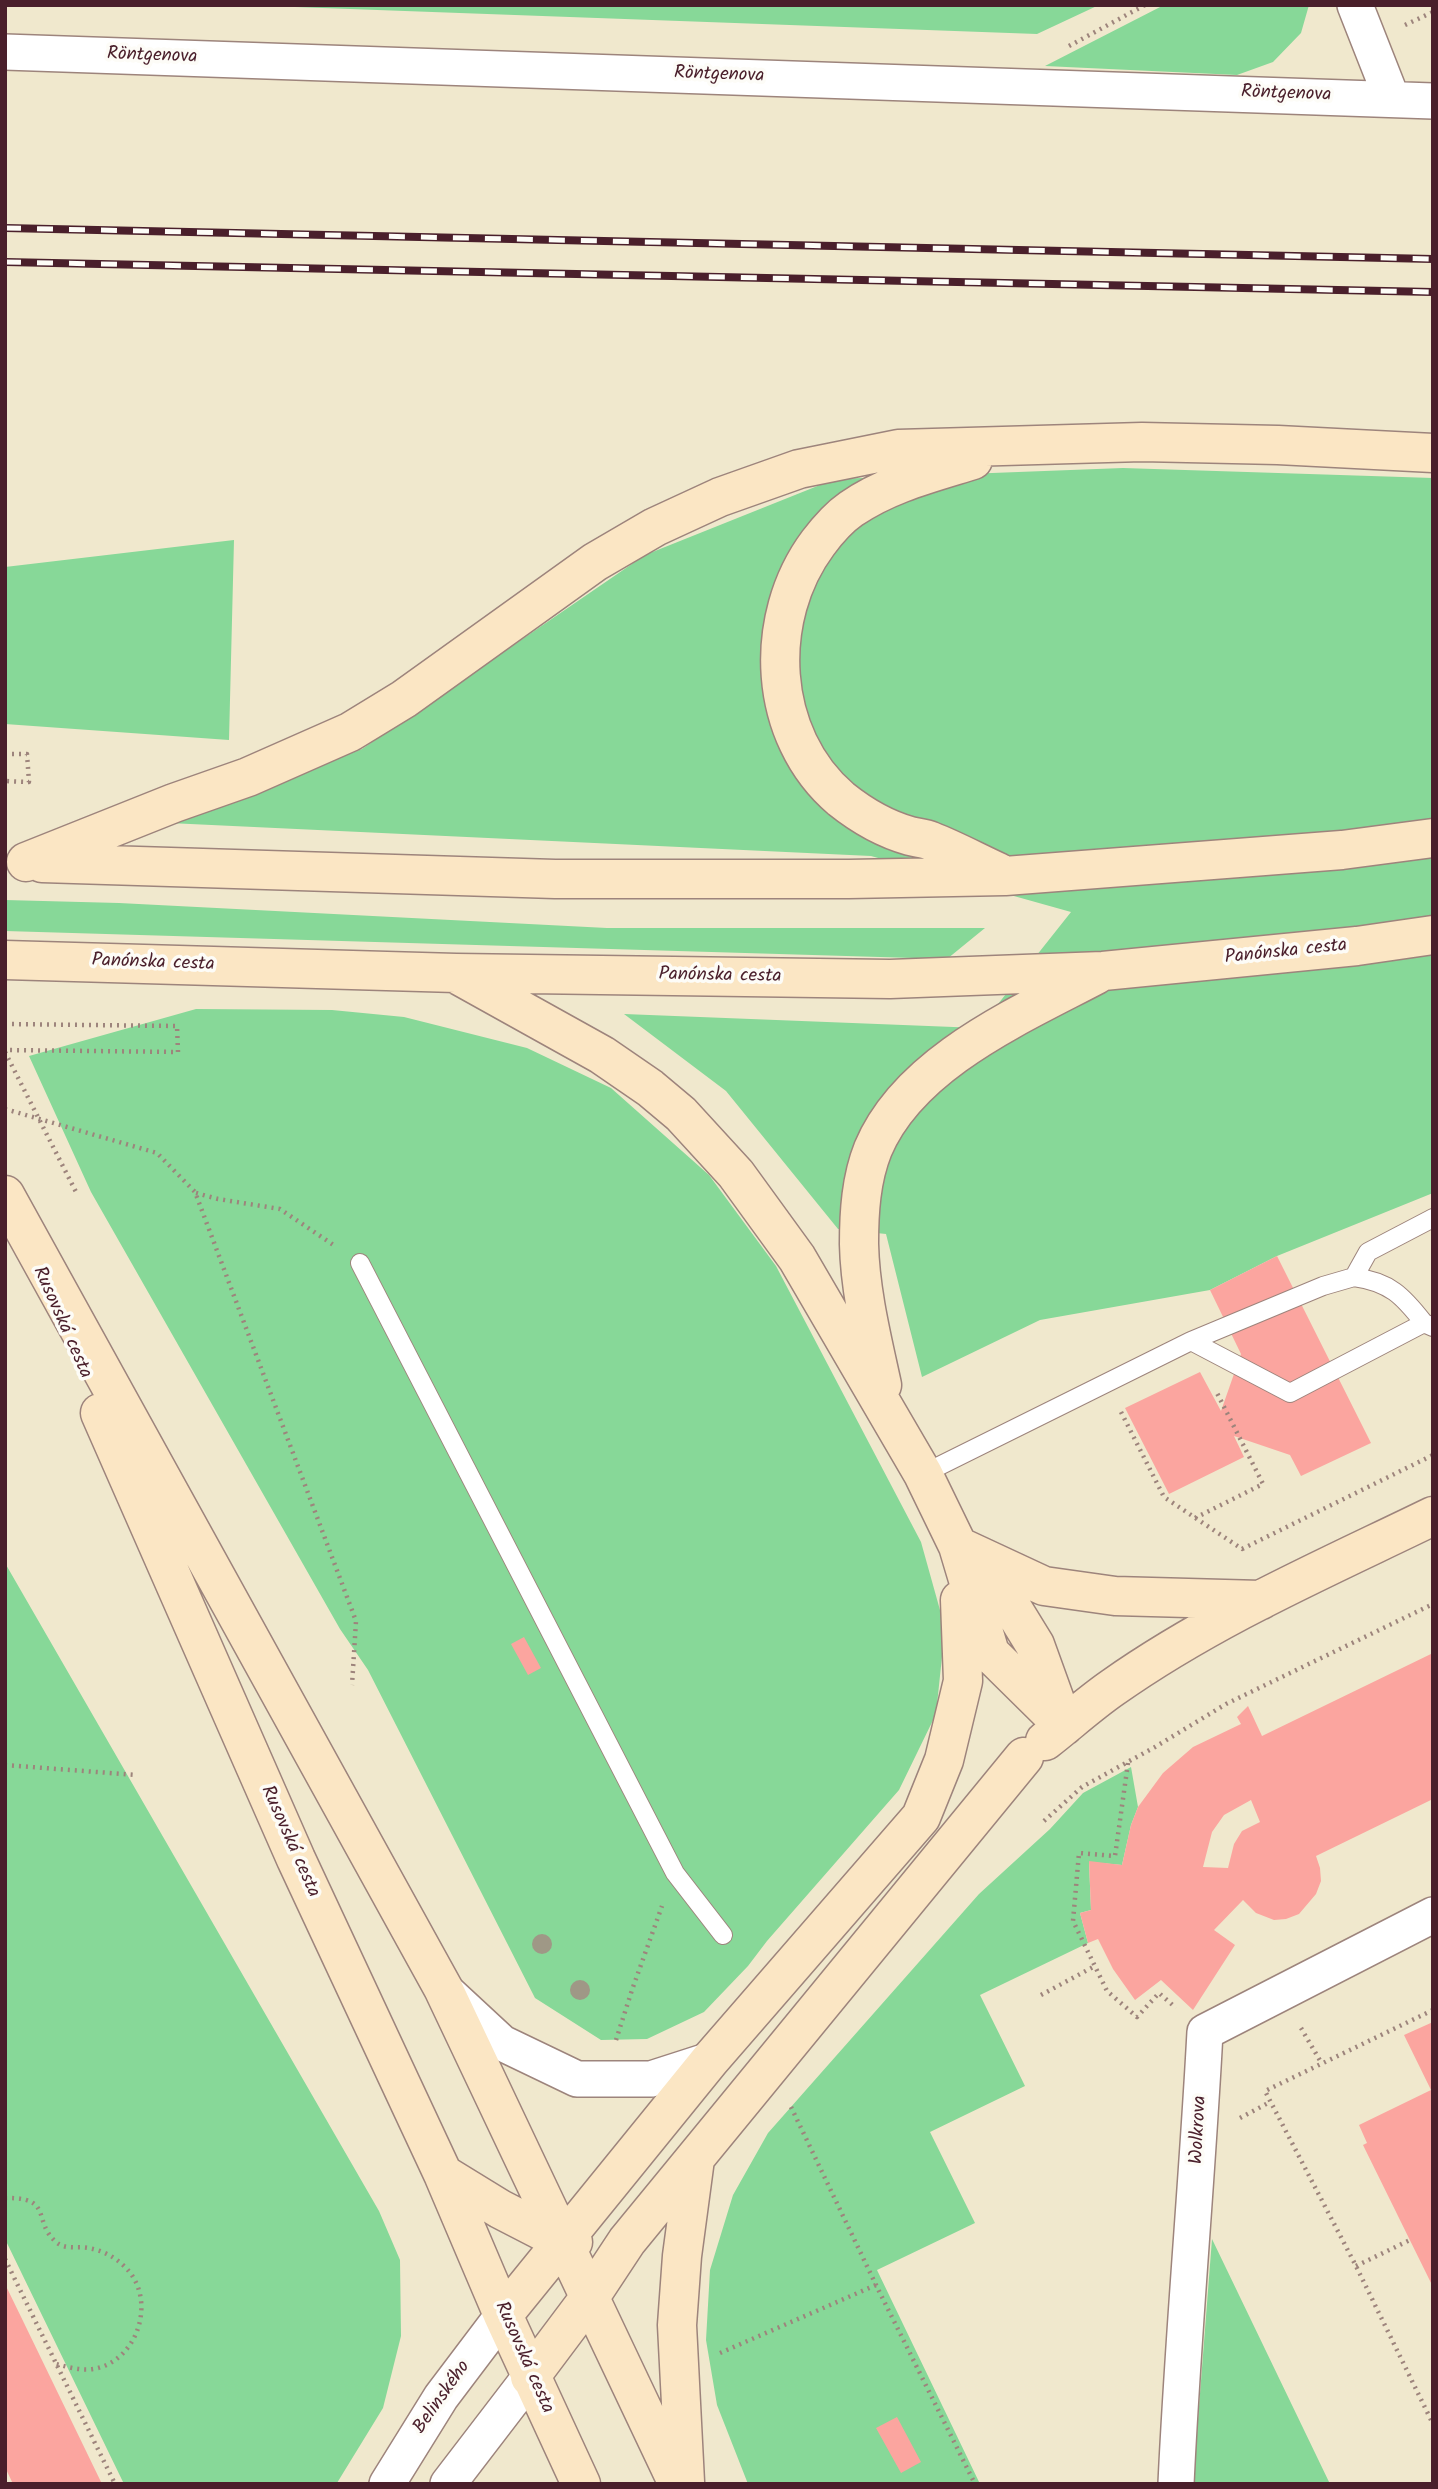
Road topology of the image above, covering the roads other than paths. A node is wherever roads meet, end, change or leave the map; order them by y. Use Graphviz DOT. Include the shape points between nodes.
graph roads {
  1 [pos="1355,5"];
  2 [pos="5,52"];
  3 [pos="1392,99"];
  4 [pos="1433,101"];
  5 [pos="1015,446"];
  6 [pos="1433,453"];
  7 [pos="1433,838"];
  8 [pos="16,862"];
  9 [pos="1005,876"];
  10 [pos="1433,935"];
  11 [pos="5,960"];
  12 [pos="1103,971"];
  13 [pos="456,973"];
  14 [pos="5,1196"];
  15 [pos="1433,1217"];
  16 [pos="360,1263"];
  17 [pos="1354,1277"];
  18 [pos="1428,1325"];
  19 [pos="1191,1341"];
  20 [pos="889,1415"];
  21 [pos="923,1474"];
  22 [pos="1433,1516"];
  23 [pos="958,1546"];
  24 [pos="1261,1600"];
  25 [pos="1064,1726"];
  26 [pos="1024,1757"];
  27 [pos="921,1817"];
  28 [pos="1433,1915"];
  29 [pos="723,1936"];
  30 [pos="443,1988"];
  31 [pos="710,2060"];
  32 [pos="695,2159"];
  33 [pos="443,2174"];
  34 [pos="627,2241"];
  35 [pos="564,2242"];
  36 [pos="590,2297"];
  37 [pos="503,2315"];
  38 [pos="530,2377"];
  39 [pos="387,2484"];
  40 [pos="448,2484"];
  41 [pos="581,2484"];
  42 [pos="678,2484"];
  43 [pos="685,2484"];
  44 [pos="1176,2484"];
  1 -- 3 [label="street"];
  2 -- 3 [label="street, Röntgenova"];
  3 -- 4 [label="street, Röntgenova"];
  5 -- 6 [label="street" via="1155,442"];
  5 -- 8 [label="street" via="898,449 799,469 720,497 595,562 404,699 350,732 248,777"];
  5 -- 9 [label="street" via="921,476 849,510 828,530 802,569 786,608 780,649 780,680 791,724 802,750 838,797 889,828 928,840"];
  7 -- 9 [label="street" via="1342,850"];
  8 -- 9 [label="street" via="555,879"];
  10 -- 12 [label="street, Panónska cesta"];
  11 -- 13 [label="street, Panónska cesta"];
  12 -- 13 [label="street, Panónska cesta" via="890,979"];
  12 -- 20 [label="street" via="951,1058 910,1094 874,1149 864,1179 859,1246"];
  13 -- 20 [label="street" via="602,1055 681,1114 736,1174 790,1249"];
  14 -- 30 [label="street, Rusovská cesta"];
  14 -- 33 [label="street, Rusovská cesta" via="296,1859"];
  15 -- 17 [label="lane" via="1367,1252"];
  16 -- 29 [label="lane" via="675,1872"];
  17 -- 18 [label="lane" via="1387,1285"];
  17 -- 19 [label="lane"];
  18 -- 19 [label="lane" via="1290,1393"];
  19 -- 21 [label="lane"];
  20 -- 21 [label="street"];
  21 -- 23 [label="street"];
  22 -- 24 [label="street"];
  23 -- 24 [label="street" via="1044,1586 1115,1596"];
  23 -- 25 [label="street" via="1000,1588 1020,1619 1035,1645"];
  23 -- 27 [label="street" via="963,1681 944,1760"];
  24 -- 25 [label="street" via="1168,1652"];
  25 -- 26 [label="street"];
  26 -- 27 [label="street"];
  26 -- 32 [label="street"];
  27 -- 31 [label="street"];
  28 -- 44 [label="street, Wolkrova" via="1205,2032"];
  30 -- 31 [label="street, Rusovská cesta" via="502,2043 576,2079 651,2079"];
  30 -- 35 [label="street, Rusovská cesta"];
  31 -- 35 [label="street"];
  32 -- 34 [label="street"];
  32 -- 43 [label="street" via="677,2325"];
  33 -- 35 [label="street"];
  33 -- 37 [label="street, Rusovská cesta"];
  34 -- 35 [label="street"];
  34 -- 36 [label="street"];
  35 -- 36 [label="street, Rusovská cesta"];
  35 -- 37 [label="street"];
  36 -- 38 [label="street"];
  36 -- 42 [label="street, Rusovská cesta"];
  37 -- 38 [label="street, Rusovská cesta"];
  37 -- 39 [label="street, Belinského" via="441,2397"];
  38 -- 40 [label="street"];
  38 -- 41 [label="street, Rusovská cesta"];
}
